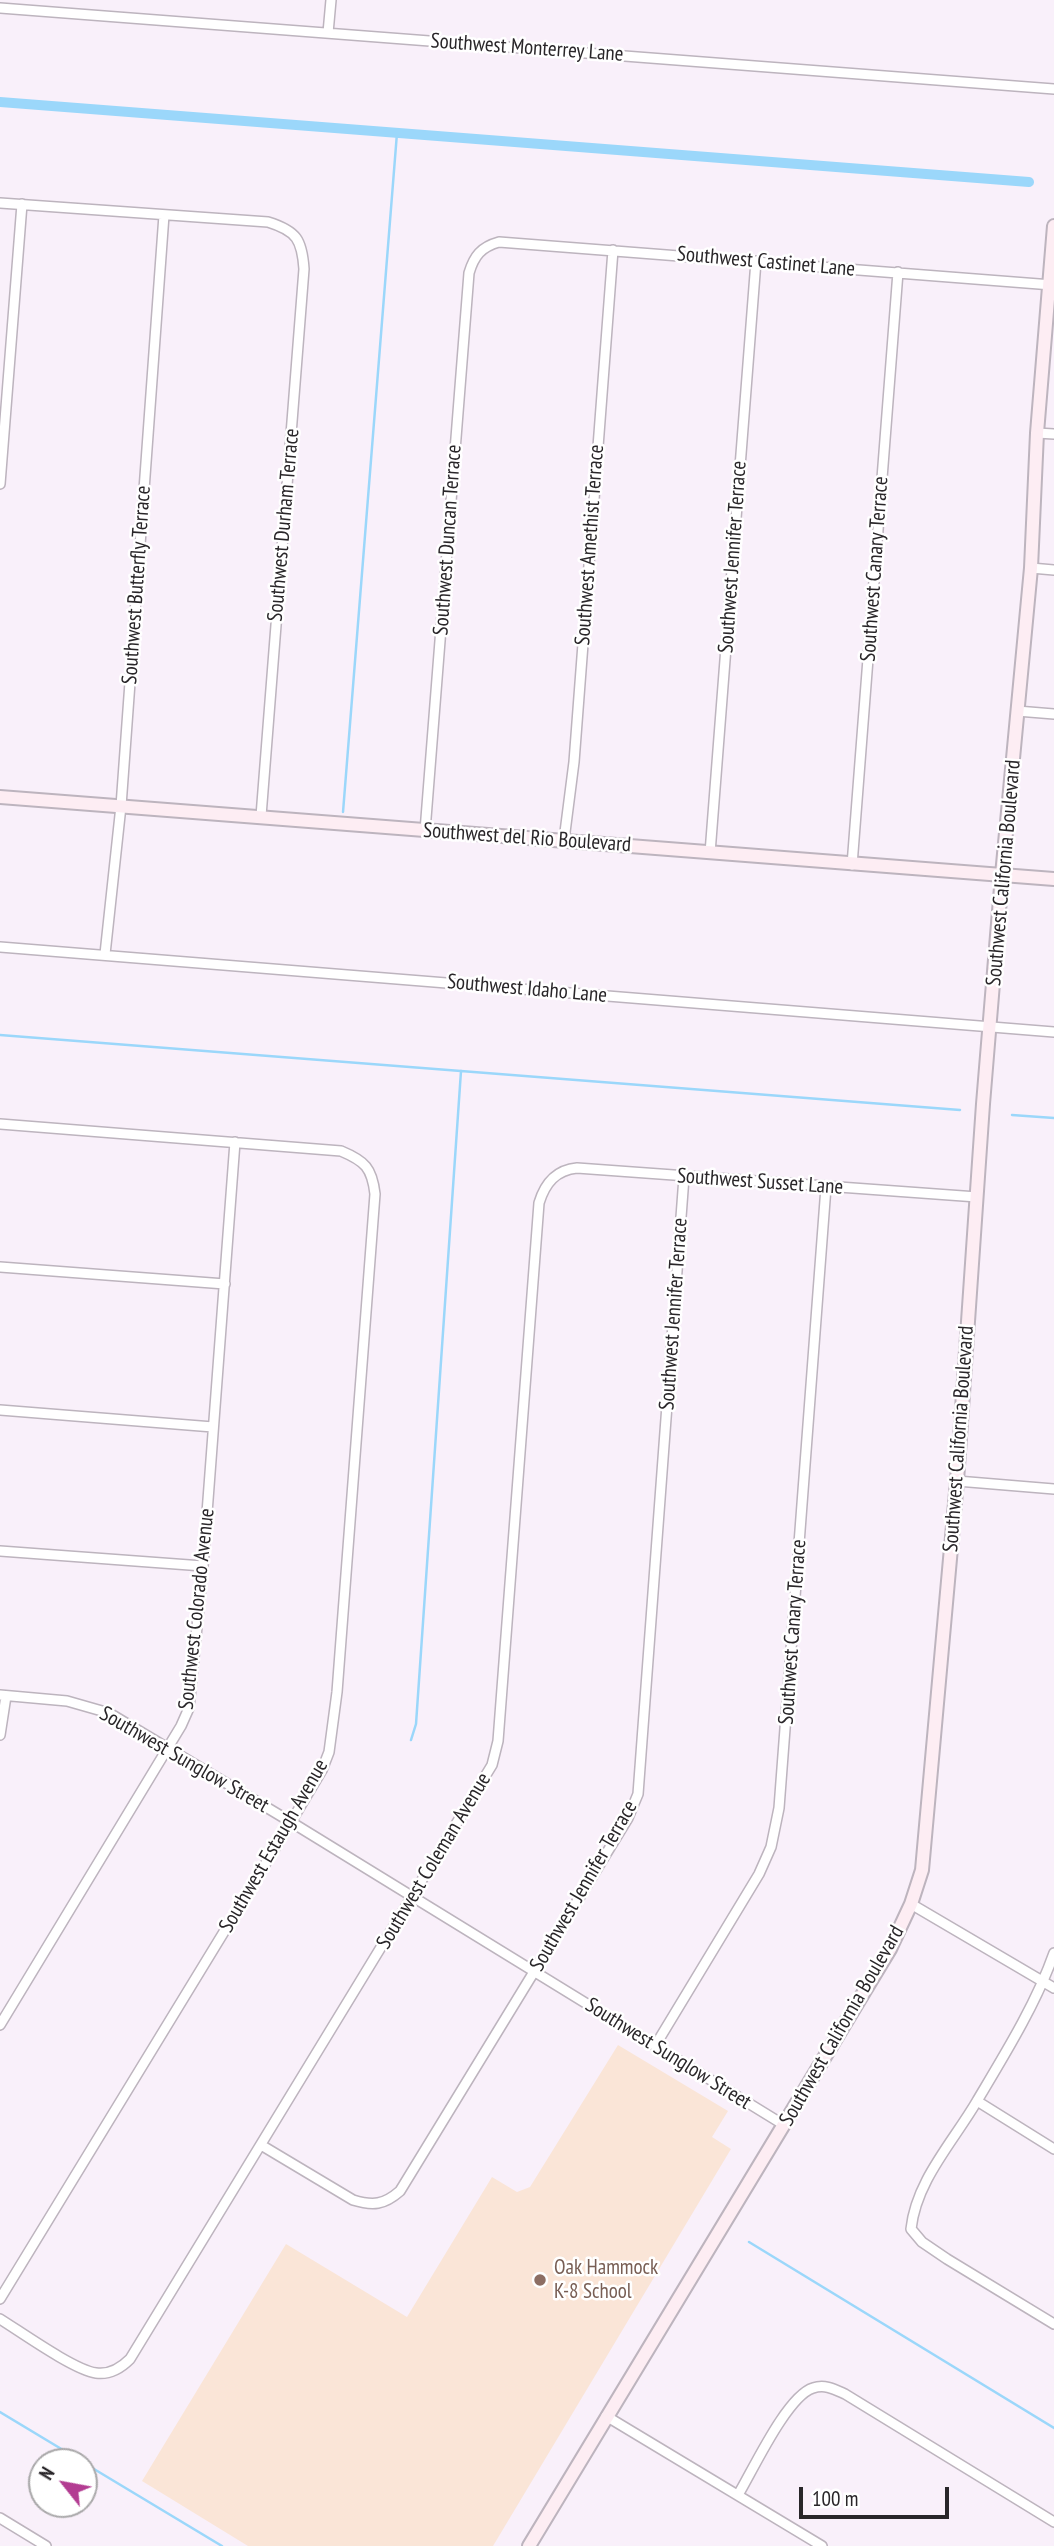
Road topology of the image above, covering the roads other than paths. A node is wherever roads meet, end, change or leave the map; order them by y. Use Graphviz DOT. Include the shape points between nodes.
graph roads {
  1 [pos="331,0"];
  2 [pos="0,8"];
  3 [pos="328,33"];
  4 [pos="1054,89"];
  5 [pos="0,203"];
  6 [pos="22,204"];
  7 [pos="164,215"];
  8 [pos="1054,226"];
  9 [pos="613,250"];
  10 [pos="480,251"];
  11 [pos="755,261"];
  12 [pos="898,272"];
  13 [pos="1052,285"];
  14 [pos="1037,433"];
  15 [pos="1054,435"];
  16 [pos="0,484"];
  17 [pos="1031,568"];
  18 [pos="1054,570"];
  19 [pos="1017,711"];
  20 [pos="1054,714"];
  21 [pos="0,797"];
  22 [pos="121,806"];
  23 [pos="261,816"];
  24 [pos="425,831"];
  25 [pos="564,840"];
  26 [pos="710,853"];
  27 [pos="852,865"];
  28 [pos="1002,875"];
  29 [pos="1054,878"];
  30 [pos="0,947"];
  31 [pos="105,954"];
  32 [pos="991,1028"];
  33 [pos="1054,1032"];
  34 [pos="0,1124"];
  35 [pos="235,1142"];
  36 [pos="684,1177"];
  37 [pos="549,1182"];
  38 [pos="826,1187"];
  39 [pos="977,1197"];
  40 [pos="0,1266"];
  41 [pos="225,1284"];
  42 [pos="0,1410"];
  43 [pos="213,1427"];
  44 [pos="957,1480"];
  45 [pos="1054,1489"];
  46 [pos="0,1551"];
  47 [pos="203,1566"];
  48 [pos="3,1696"];
  49 [pos="0,1735"];
  50 [pos="168,1748"];
  51 [pos="291,1822"];
  52 [pos="412,1898"];
  53 [pos="911,1904"];
  54 [pos="1054,1953"];
  55 [pos="533,1972"];
  56 [pos="1044,1982"];
  57 [pos="1054,1988"];
  58 [pos="0,2025"];
  59 [pos="655,2046"];
  60 [pos="977,2101"];
  61 [pos="784,2125"];
  62 [pos="261,2145"];
  63 [pos="1054,2149"];
  64 [pos="0,2300"];
  65 [pos="0,2319"];
  66 [pos="1054,2324"];
  67 [pos="606,2416"];
  68 [pos="738,2495"];
  69 [pos="0,2518"];
  70 [pos="1054,2522"];
  71 [pos="46,2546"];
  72 [pos="529,2546"];
  73 [pos="822,2546"];
  1 -- 3 [label="street"];
  2 -- 3 [label="street, Southwest Monterrey Lane"];
  3 -- 4 [label="street, Southwest Monterrey Lane"];
  5 -- 6 [label="street"];
  6 -- 7 [label="street"];
  6 -- 16 [label="street"];
  7 -- 22 [label="street, Southwest Butterfly Terrace"];
  7 -- 23 [label="street, Southwest Durham Terrace" via="268,222 296,236 302,248 304,269"];
  8 -- 13 [label="street, Southwest California Boulevard"];
  9 -- 10 [label="street, Southwest Castinet Lane" via="499,242"];
  9 -- 11 [label="street, Southwest Castinet Lane"];
  9 -- 25 [label="street, Southwest Amethist Terrace" via="574,762"];
  10 -- 24 [label="street, Southwest Duncan Terrace" via="469,273"];
  11 -- 12 [label="street, Southwest Castinet Lane"];
  11 -- 26 [label="street, Southwest Jennifer Terrace"];
  12 -- 13 [label="street, Southwest Castinet Lane"];
  12 -- 27 [label="street, Southwest Canary Terrace"];
  13 -- 14 [label="street, Southwest California Boulevard"];
  14 -- 15 [label="street"];
  14 -- 17 [label="street, Southwest California Boulevard"];
  17 -- 18 [label="street"];
  17 -- 19 [label="street, Southwest California Boulevard"];
  19 -- 20 [label="street"];
  19 -- 28 [label="street, Southwest California Boulevard"];
  21 -- 22 [label="street, Southwest del Rio Boulevard"];
  22 -- 23 [label="street, Southwest del Rio Boulevard"];
  22 -- 31 [label="street, Southwest Butterfly Terrace"];
  23 -- 24 [label="street, Southwest del Rio Boulevard"];
  24 -- 25 [label="street, Southwest del Rio Boulevard"];
  25 -- 26 [label="street, Southwest del Rio Boulevard"];
  26 -- 27 [label="street, Southwest del Rio Boulevard"];
  27 -- 28 [label="street, Southwest del Rio Boulevard"];
  28 -- 29 [label="street, Southwest del Rio Boulevard"];
  28 -- 32 [label="street, Southwest California Boulevard"];
  30 -- 31 [label="street, Southwest Idaho Lane"];
  31 -- 32 [label="street, Southwest Idaho Lane"];
  32 -- 33 [label="street, Southwest Idaho Lane"];
  32 -- 39 [label="street, Southwest California Boulevard"];
  34 -- 35 [label="street"];
  35 -- 41 [label="street, Southwest Colorado Avenue"];
  35 -- 51 [label="street, Southwest Estaugh Avenue" via="341,1151 366,1166 375,1194 333,1727 322,1770"];
  36 -- 37 [label="street, Southwest Susset Lane" via="577,1168 561,1171"];
  36 -- 38 [label="street, Southwest Susset Lane"];
  36 -- 55 [label="street, Southwest Jennifer Terrace" via="638,1794 628,1818"];
  37 -- 52 [label="street, Southwest Coleman Avenue" via="539,1203 498,1741 492,1765"];
  38 -- 39 [label="street, Southwest Susset Lane"];
  38 -- 59 [label="street, Southwest Canary Terrace" via="779,1808 771,1847 759,1874"];
  39 -- 44 [label="street, Southwest California Boulevard"];
  40 -- 41 [label="street"];
  41 -- 43 [label="street, Southwest Colorado Avenue"];
  42 -- 43 [label="street"];
  43 -- 47 [label="street, Southwest Colorado Avenue"];
  44 -- 45 [label="street"];
  44 -- 53 [label="street, Southwest California Boulevard" via="922,1870"];
  46 -- 47 [label="street"];
  47 -- 50 [label="street, Southwest Colorado Avenue" via="190,1708"];
  48 -- 49 [label="street"];
  48 -- 50 [label="street, Southwest Sunglow Street" via="66,1701 109,1713"];
  50 -- 51 [label="street, Southwest Sunglow Street"];
  50 -- 58 [label="street, Southwest Colorado Avenue"];
  51 -- 52 [label="street, Southwest Sunglow Street"];
  51 -- 64 [label="street, Southwest Estaugh Avenue"];
  52 -- 55 [label="street, Southwest Sunglow Street"];
  52 -- 62 [label="street, Southwest Coleman Avenue"];
  53 -- 56 [label="street"];
  53 -- 61 [label="street, Southwest California Boulevard" via="890,1949"];
  54 -- 56 [label="street"];
  55 -- 59 [label="street, Southwest Sunglow Street"];
  55 -- 62 [label="street, Southwest Jennifer Terrace" via="391,2199 369,2205 353,2200"];
  56 -- 57 [label="street"];
  56 -- 60 [label="street"];
  59 -- 61 [label="street, Southwest Sunglow Street"];
  60 -- 63 [label="street"];
  60 -- 66 [label="street" via="923,2186 911,2229 947,2259"];
  61 -- 67 [label="street, Southwest California Boulevard"];
  62 -- 65 [label="street, Southwest Coleman Avenue" via="135,2350 118,2369 92,2372"];
  67 -- 68 [label="street"];
  67 -- 72 [label="street, Southwest California Boulevard"];
  68 -- 70 [label="street" via="790,2406 810,2389 823,2386 845,2394"];
  68 -- 73 [label="street"];
  69 -- 71 [label="street"];
}
